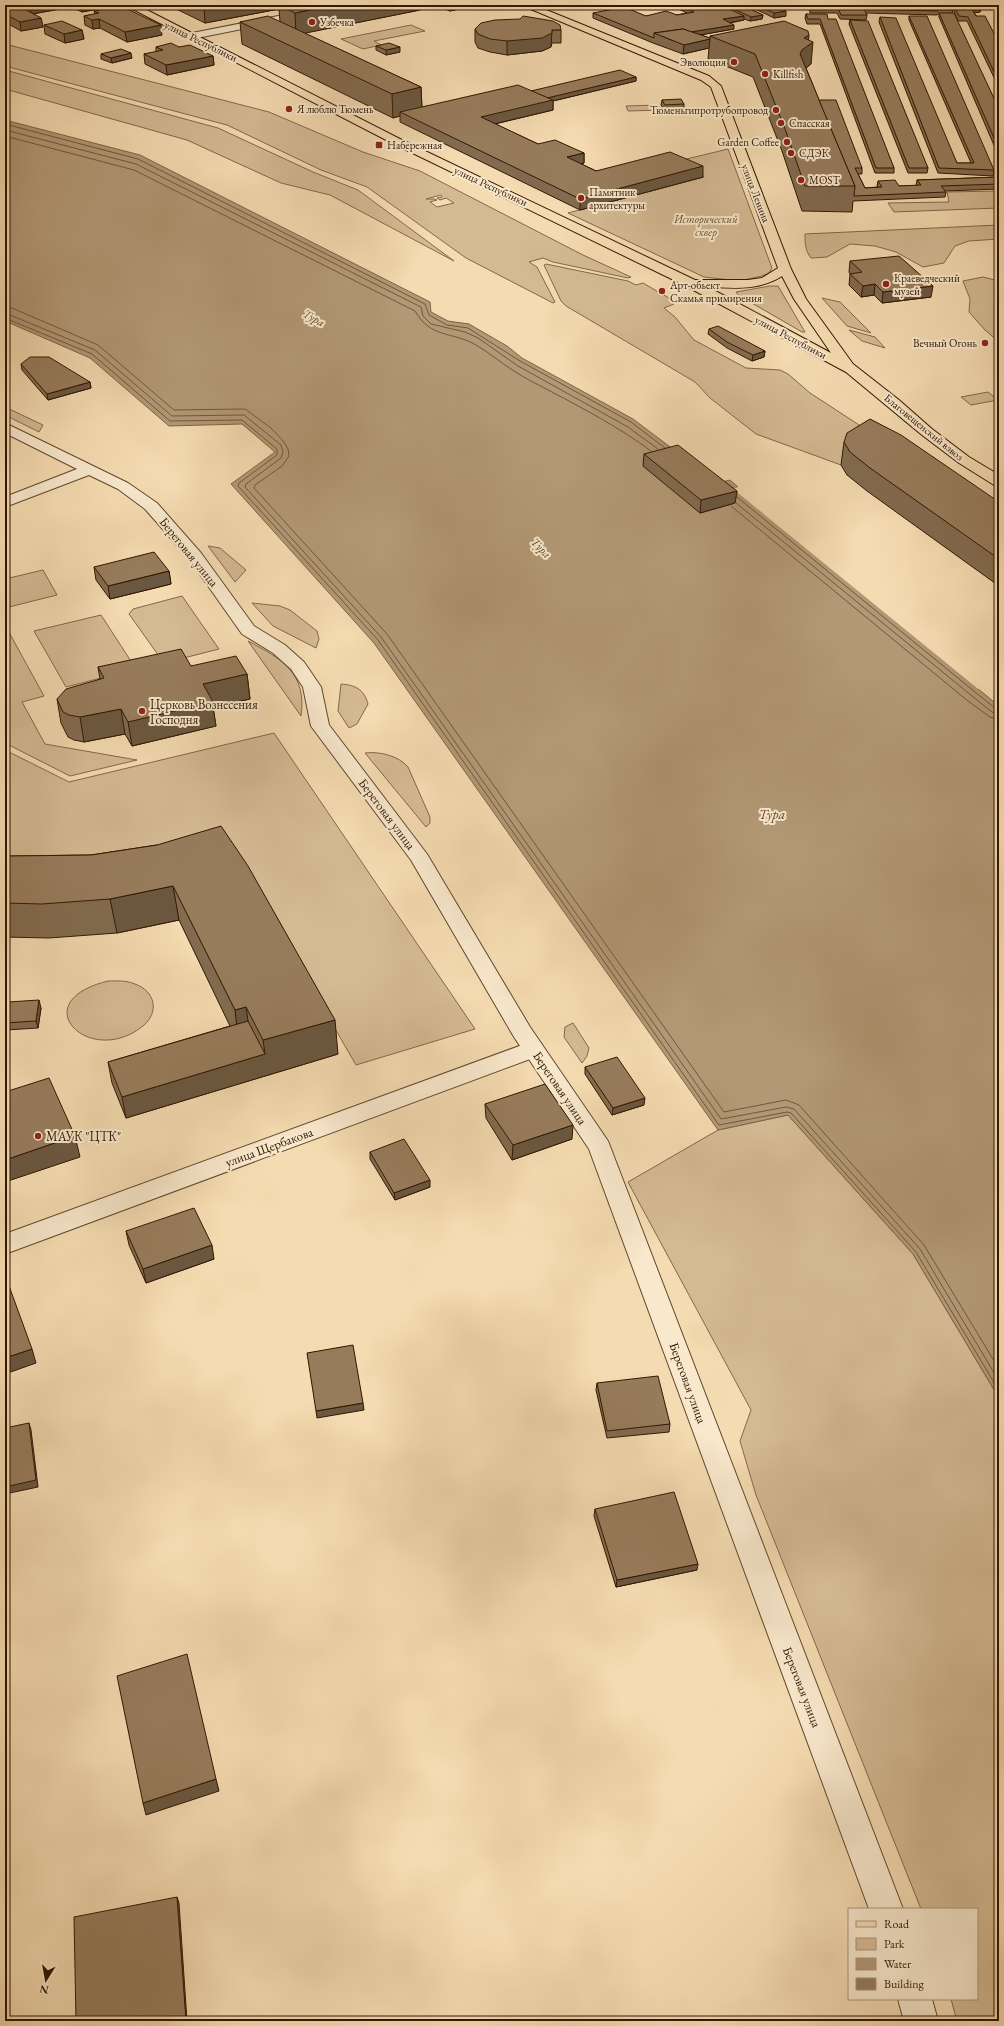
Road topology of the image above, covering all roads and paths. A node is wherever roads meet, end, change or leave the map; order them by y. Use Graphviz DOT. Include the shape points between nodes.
graph roads {
  1 [pos="130,5"];
  2 [pos="348,5"];
  3 [pos="526,5"];
  4 [pos="192,36"];
  5 [pos="785,269"];
  6 [pos="689,282"];
  7 [pos="851,369"];
  8 [pos="5,427"];
  9 [pos="90,469"];
  10 [pos="999,482"];
  11 [pos="5,502"];
  12 [pos="533,1049"];
  13 [pos="5,1244"];
  14 [pos="886,1908"];
  15 [pos="915,2000"];
  16 [pos="921,2021"];
  1 -- 4 [label="main road, улица Республики"];
  2 -- 4 [label="street"];
  3 -- 5 [label="main road, улица Ленина" via="705,78 716,86"];
  4 -- 6 [label="main road, улица Республики" via="396,141"];
  5 -- 6 [label="main road" via="766,281 748,284"];
  5 -- 7 [label="main road, улица Ленина" via="800,299"];
  6 -- 7 [label="main road, улица Республики"];
  7 -- 10 [label="main road, Благовещенский взвоз" via="927,432"];
  8 -- 9 [label="street, Береговая улица"];
  9 -- 11 [label="street"];
  9 -- 12 [label="street, Береговая улица" via="123,486 151,506 195,556 248,630 298,666 312,687 320,726 420,858"];
  12 -- 13 [label="street, улица Щербакова"];
  12 -- 14 [label="street, Береговая улица" via="600,1146"];
  15 -- 16 [label="street"];
}
